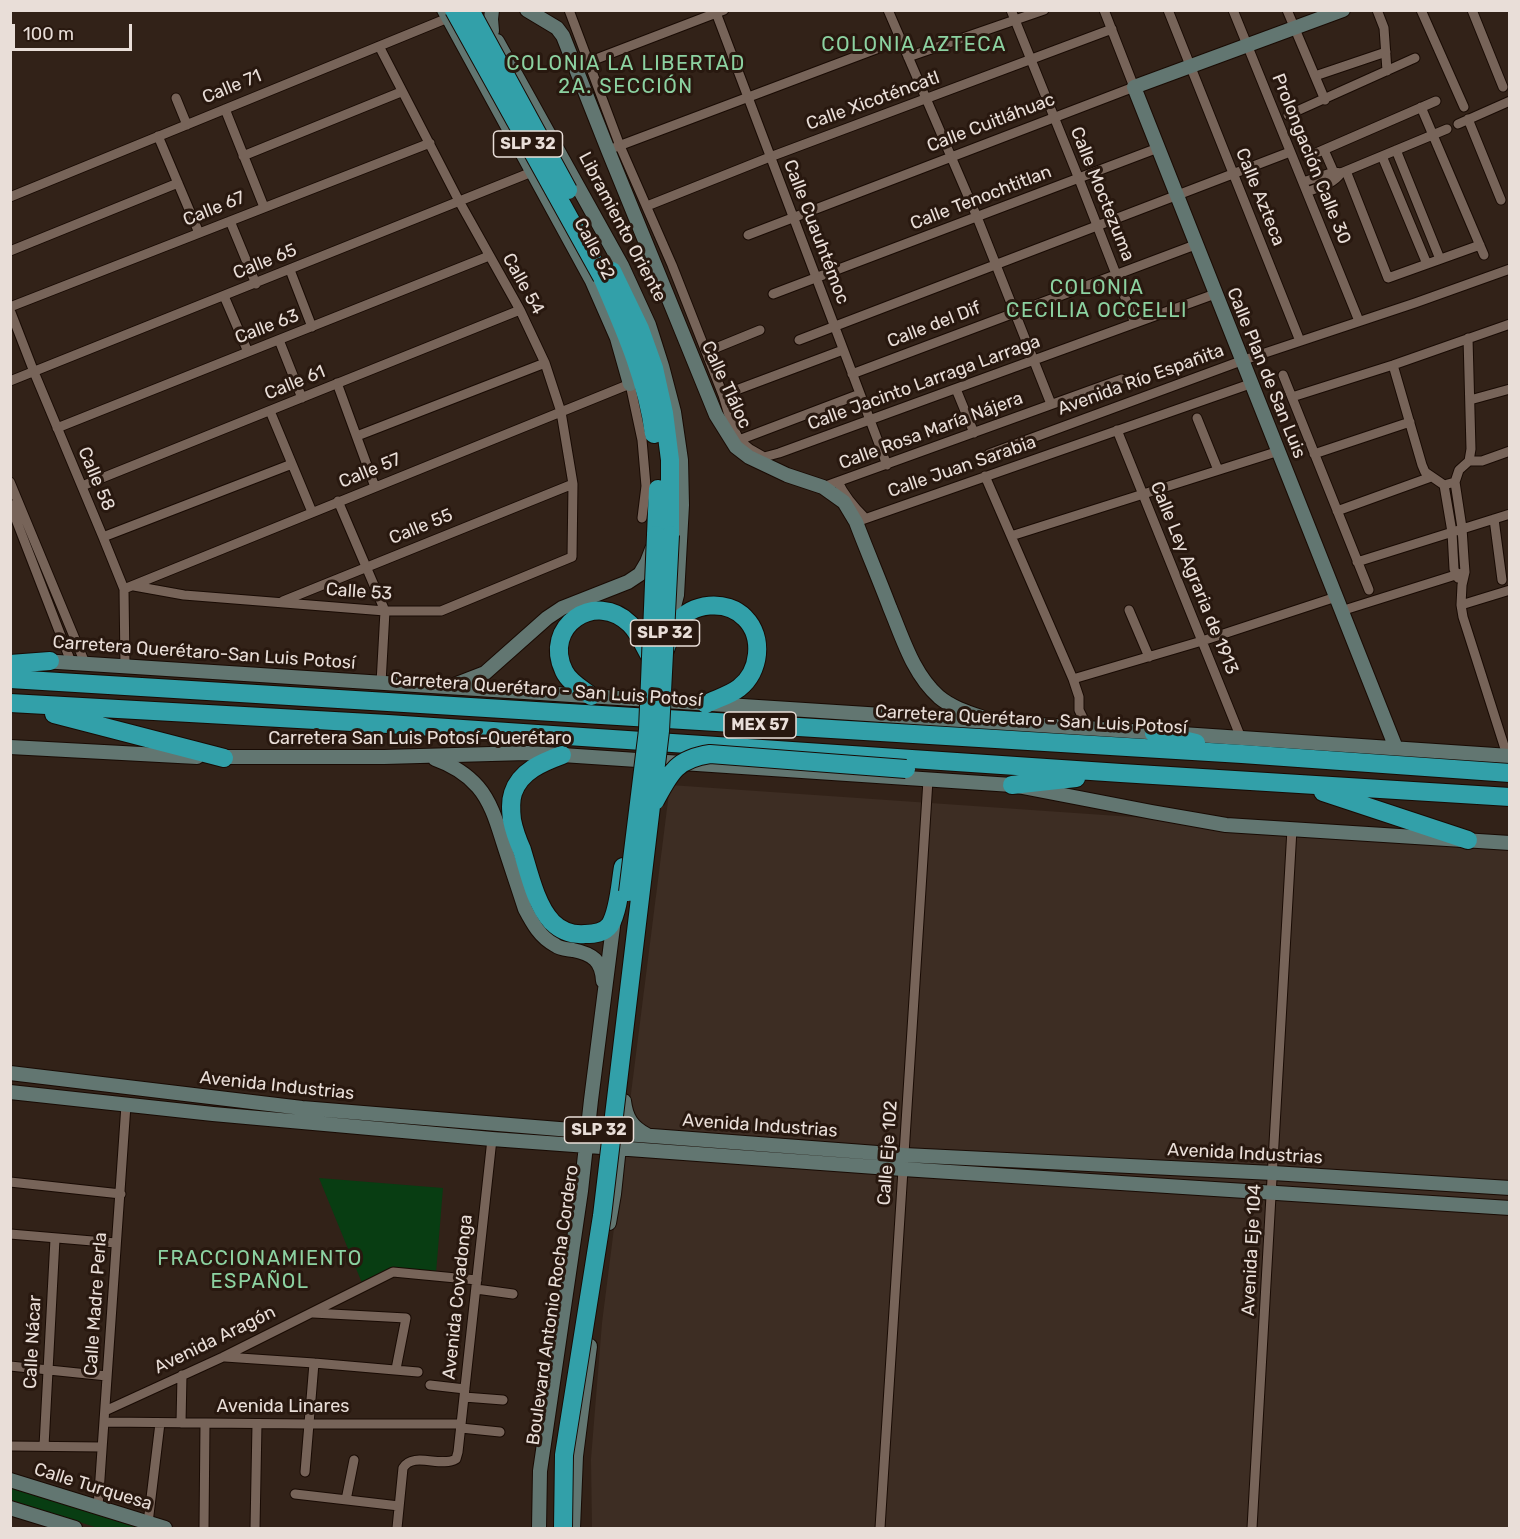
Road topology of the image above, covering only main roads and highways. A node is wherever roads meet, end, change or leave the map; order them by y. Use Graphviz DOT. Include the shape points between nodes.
graph roads {
  1 [pos="469,10"];
  2 [pos="480,10"];
  3 [pos="492,10"];
  4 [pos="527,10"];
  5 [pos="1343,10"];
  6 [pos="449,13"];
  7 [pos="492,31"];
  8 [pos="463,47"];
  9 [pos="1134,87"];
  10 [pos="607,274"];
  11 [pos="633,332"];
  12 [pos="630,384"];
  13 [pos="663,535"];
  14 [pos="657,657"];
  15 [pos="10,659"];
  16 [pos="50,661"];
  17 [pos="10,664"];
  18 [pos="10,679"];
  19 [pos="449,687"];
  20 [pos="591,696"];
  21 [pos="13,703"];
  22 [pos="706,704"];
  23 [pos="1000,723"];
  24 [pos="654,730"];
  25 [pos="1154,733"];
  26 [pos="1241,746"];
  27 [pos="10,747"];
  28 [pos="1396,748"];
  29 [pos="562,755"];
  30 [pos="428,756"];
  31 [pos="224,758"];
  32 [pos="1509,761"];
  33 [pos="1121,773"];
  34 [pos="1065,780"];
  35 [pos="1299,784"];
  36 [pos="1012,785"];
  37 [pos="1509,797"];
  38 [pos="650,810"];
  39 [pos="635,826"];
  40 [pos="1467,840"];
  41 [pos="1509,843"];
  42 [pos="615,914"];
  43 [pos="637,918"];
  44 [pos="604,998"];
  45 [pos="10,1073"];
  46 [pos="36,1076"];
  47 [pos="150,1089"];
  48 [pos="16,1092"];
  49 [pos="185,1094"];
  50 [pos="217,1097"];
  51 [pos="591,1100"];
  52 [pos="624,1101"];
  53 [pos="126,1105"];
  54 [pos="164,1109"];
  55 [pos="213,1114"];
  56 [pos="301,1115"];
  57 [pos="559,1129"];
  58 [pos="620,1134"];
  59 [pos="655,1136"];
  60 [pos="587,1138"];
  61 [pos="564,1144"];
  62 [pos="619,1148"];
  63 [pos="644,1150"];
  64 [pos="584,1168"];
  65 [pos="616,1171"];
  66 [pos="1509,1188"];
  67 [pos="581,1191"];
  68 [pos="614,1194"];
  69 [pos="1509,1208"];
  70 [pos="10,1480"];
  71 [pos="10,1508"];
  72 [pos="75,1528"];
  73 [pos="165,1528"];
  74 [pos="539,1528"];
  75 [pos="552,1528"];
  76 [pos="563,1528"];
  77 [pos="573,1528"];
  1 -- 6 [label="main road, Calle 71"];
  1 -- 10 [label="highway, Libramiento Oriente / SLP 32, bridge"];
  2 -- 7 [label="main road, Libramiento Oriente"];
  3 -- 7 [label="main road"];
  4 -- 23 [label="main road, Calle Tláloc" via="561,32 581,65 658,271 686,320 717,415 730,440 738,443 749,457 823,487 844,502 861,520 908,651 924,681 957,708"];
  5 -- 9 [label="main road, Calle Cuitláhuac"];
  6 -- 8 [label="main road, Calle 52"];
  6 -- 10 [label="highway, Libramiento Oriente / SLP 32, bridge"];
  7 -- 8 [label="main road" via="480,24 470,26 462,38"];
  7 -- 10 [label="main road, Libramiento Oriente"];
  8 -- 10 [label="main road, Calle 52" via="532,172"];
  9 -- 28 [label="main road, Calle Plan de San Luis"];
  10 -- 11 [label="highway, Libramiento Oriente / SLP 32"];
  10 -- 12 [label="main road, Calle 52" via="616,338"];
  10 -- 14 [label="main road, Libramiento Oriente" via="649,326 674,412 681,460 676,595"];
  11 -- 12 [label="highway"];
  11 -- 13 [label="highway, Libramiento Oriente / SLP 32" via="652,415"];
  13 -- 14 [label="highway, SLP 32, bridge"];
  13 -- 19 [label="main road" via="640,574 562,608 485,673"];
  14 -- 20 [label="highway" via="620,616 608,611 581,614 562,634 559,647 564,672"];
  14 -- 22 [label="highway, bridge" via="676,623 695,609 725,606 740,613 757,642 758,660 739,688"];
  14 -- 24 [label="highway, SLP 32, bridge"];
  15 -- 16 [label="main road, Carretera Querétaro-San Luis Potosí"];
  16 -- 17 [label="highway"];
  16 -- 19 [label="main road, Carretera Querétaro-San Luis Potosí"];
  18 -- 26 [label="highway, Carretera Querétaro - San Luis Potosí / MEX 57"];
  19 -- 20 [label="main road, Carretera Querétaro-San Luis Potosí"];
  20 -- 22 [label="main road, Carretera Querétaro-San Luis Potosí"];
  21 -- 31 [label="highway"];
  21 -- 33 [label="highway, MEX 57"];
  22 -- 23 [label="main road, Carretera Querétaro-San Luis Potosí"];
  23 -- 25 [label="main road, Carretera Querétaro-San Luis Potosí"];
  24 -- 38 [label="highway, Boulevard Antonio Rocha Cordero / SLP 32, bridge"];
  24 -- 39 [label="highway, Boulevard Antonio Rocha Cordero / SLP 32, bridge"];
  25 -- 26 [label="highway"];
  26 -- 28 [label="main road"];
  26 -- 32 [label="highway, Carretera Querétaro - San Luis Potosí / MEX 57"];
  27 -- 31 [label="main road, Carretera San Luis Potosí-Querétaro"];
  28 -- 32 [label="main road"];
  29 -- 30 [label="main road, Carretera San Luis Potosí-Querétaro"];
  29 -- 36 [label="main road, Carretera San Luis Potosí-Querétaro"];
  29 -- 42 [label="highway" via="524,775 510,805 512,823 535,890 553,923 565,932 598,933 608,927"];
  30 -- 31 [label="main road, Carretera San Luis Potosí-Querétaro"];
  30 -- 44 [label="main road" via="453,766 478,787 494,815 533,923 543,937 558,947 595,959 602,969"];
  33 -- 34 [label="highway"];
  33 -- 35 [label="highway, MEX 57"];
  34 -- 36 [label="highway"];
  34 -- 38 [label="highway, SLP 32, bridge" via="710,754 675,768"];
  35 -- 37 [label="highway, MEX 57"];
  35 -- 40 [label="highway"];
  36 -- 40 [label="main road, Carretera San Luis Potosí-Querétaro" via="1226,825"];
  38 -- 43 [label="highway, Boulevard Antonio Rocha Cordero / SLP 32, bridge"];
  39 -- 42 [label="highway" via="628,837"];
  39 -- 75 [label="highway, Boulevard Antonio Rocha Cordero / SLP 32, bridge" via="590,1213 553,1454"];
  40 -- 41 [label="main road, Carretera San Luis Potosí-Querétaro"];
  42 -- 44 [label="main road, Boulevard Antonio Rocha Cordero / SLP 32"];
  43 -- 52 [label="main road, Boulevard Antonio Rocha Cordero / SLP 32" via="643,933"];
  43 -- 76 [label="highway, Boulevard Antonio Rocha Cordero / SLP 32, bridge" via="602,1216 564,1455"];
  44 -- 51 [label="main road, Boulevard Antonio Rocha Cordero / SLP 32"];
  45 -- 46 [label="main road, Avenida Industrias"];
  46 -- 47 [label="main road, Avenida Industrias"];
  46 -- 48 [label="main road" via="31,1088"];
  47 -- 49 [label="main road, Avenida Industrias"];
  47 -- 53 [label="main road" via="138,1091"];
  48 -- 53 [label="main road, Avenida Industrias"];
  49 -- 50 [label="main road, Avenida Industrias"];
  49 -- 54 [label="main road"];
  50 -- 55 [label="main road"];
  50 -- 56 [label="main road, Avenida Industrias"];
  51 -- 52 [label="main road" via="598,1112 607,1116 617,1113"];
  51 -- 57 [label="main road" via="581,1123"];
  51 -- 60 [label="main road, Boulevard Antonio Rocha Cordero / SLP 32"];
  52 -- 58 [label="main road, Boulevard Antonio Rocha Cordero / SLP 32"];
  52 -- 59 [label="main road" via="631,1123 648,1136"];
  53 -- 54 [label="main road, Avenida Industrias"];
  54 -- 55 [label="main road, Avenida Industrias"];
  55 -- 56 [label="main road, Avenida Industrias"];
  56 -- 57 [label="main road, Avenida Industrias"];
  56 -- 61 [label="main road, Avenida Industrias"];
  57 -- 60 [label="main road, Avenida Industrias"];
  58 -- 59 [label="main road, Avenida Industrias"];
  58 -- 60 [label="main road, Avenida Industrias"];
  58 -- 62 [label="main road, Boulevard Antonio Rocha Cordero / SLP 32"];
  59 -- 66 [label="main road, Avenida Industrias" via="904,1155"];
  60 -- 61 [label="main road, Avenida Industrias"];
  60 -- 62 [label="main road, Avenida Industrias"];
  60 -- 64 [label="main road, Boulevard Antonio Rocha Cordero / SLP 32"];
  61 -- 64 [label="main road"];
  62 -- 63 [label="main road, Avenida Industrias"];
  62 -- 65 [label="main road, Boulevard Antonio Rocha Cordero / SLP 32"];
  63 -- 65 [label="main road" via="624,1158"];
  63 -- 69 [label="main road, Avenida Industrias"];
  64 -- 67 [label="main road, Boulevard Antonio Rocha Cordero / SLP 32"];
  65 -- 68 [label="main road, Boulevard Antonio Rocha Cordero / SLP 32"];
  67 -- 68 [label="main road" via="586,1179 597,1173 609,1179"];
  67 -- 74 [label="main road, Boulevard Antonio Rocha Cordero / SLP 32" via="540,1471"];
  68 -- 77 [label="main road, Boulevard Antonio Rocha Cordero / SLP 32" via="579,1423"];
  70 -- 73 [label="main road, Calle Turquesa"];
  71 -- 72 [label="main road"];
}
